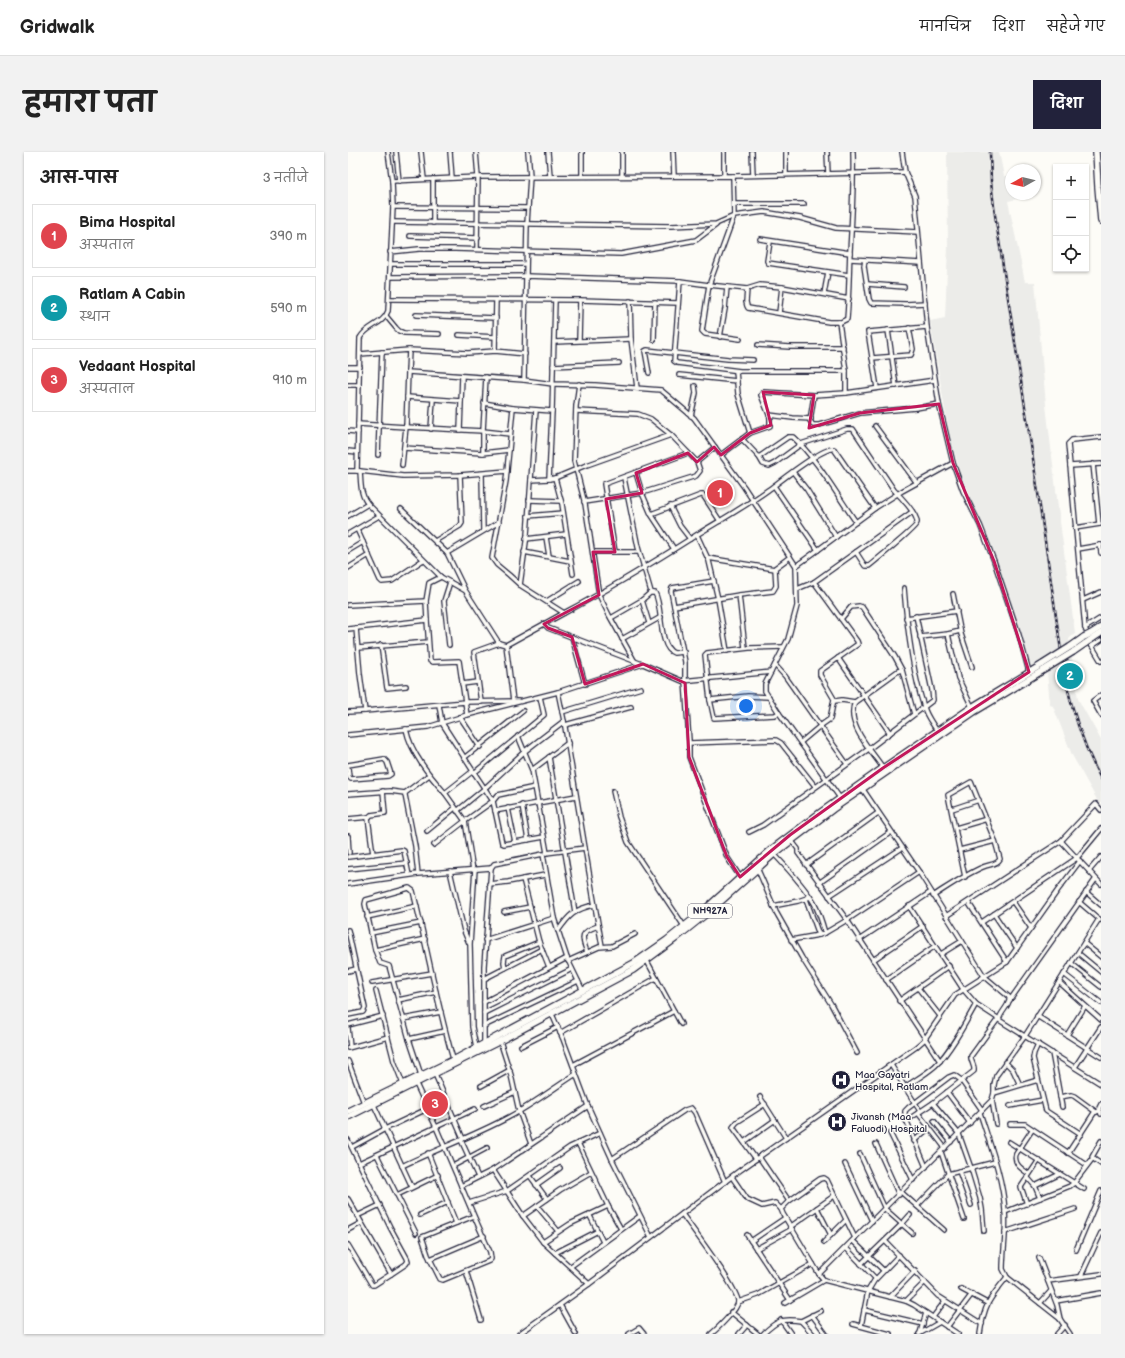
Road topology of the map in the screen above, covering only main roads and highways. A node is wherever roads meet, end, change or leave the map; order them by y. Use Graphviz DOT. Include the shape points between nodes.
graph roads {
  1 [pos="1096,152"];
  2 [pos="1100,152"];
  3 [pos="1101,172"];
  4 [pos="1101,220"];
  5 [pos="1101,627"];
  6 [pos="1101,633"];
  7 [pos="1091,636"];
  8 [pos="1045,666"];
  9 [pos="861,786"];
  10 [pos="759,865"];
  11 [pos="750,871"];
  12 [pos="584,993"];
  13 [pos="550,1011"];
  14 [pos="348,1111"];
  15 [pos="348,1117"];
  1 -- 4 [label="highway"];
  2 -- 3 [label="highway"];
  5 -- 7 [label="highway, NH927A"];
  6 -- 7 [label="highway, NH927A"];
  7 -- 8 [label="highway, NH927A, bridge" via="1087,642"];
  8 -- 9 [label="highway, NH927A"];
  8 -- 9 [label="highway, NH927A" via="1029,672 972,707"];
  9 -- 10 [label="highway, NH927A"];
  9 -- 10 [label="highway, NH927A" via="840,798 790,835"];
  10 -- 11 [label="highway, NH927A"];
  11 -- 12 [label="highway, NH927A" via="684,926 634,963"];
  11 -- 12 [label="highway, NH927A" via="710,911 647,961"];
  12 -- 13 [label="highway, NH927A"];
  13 -- 14 [label="highway, NH927A"];
  13 -- 15 [label="highway, NH927A" via="500,1041"];
}
